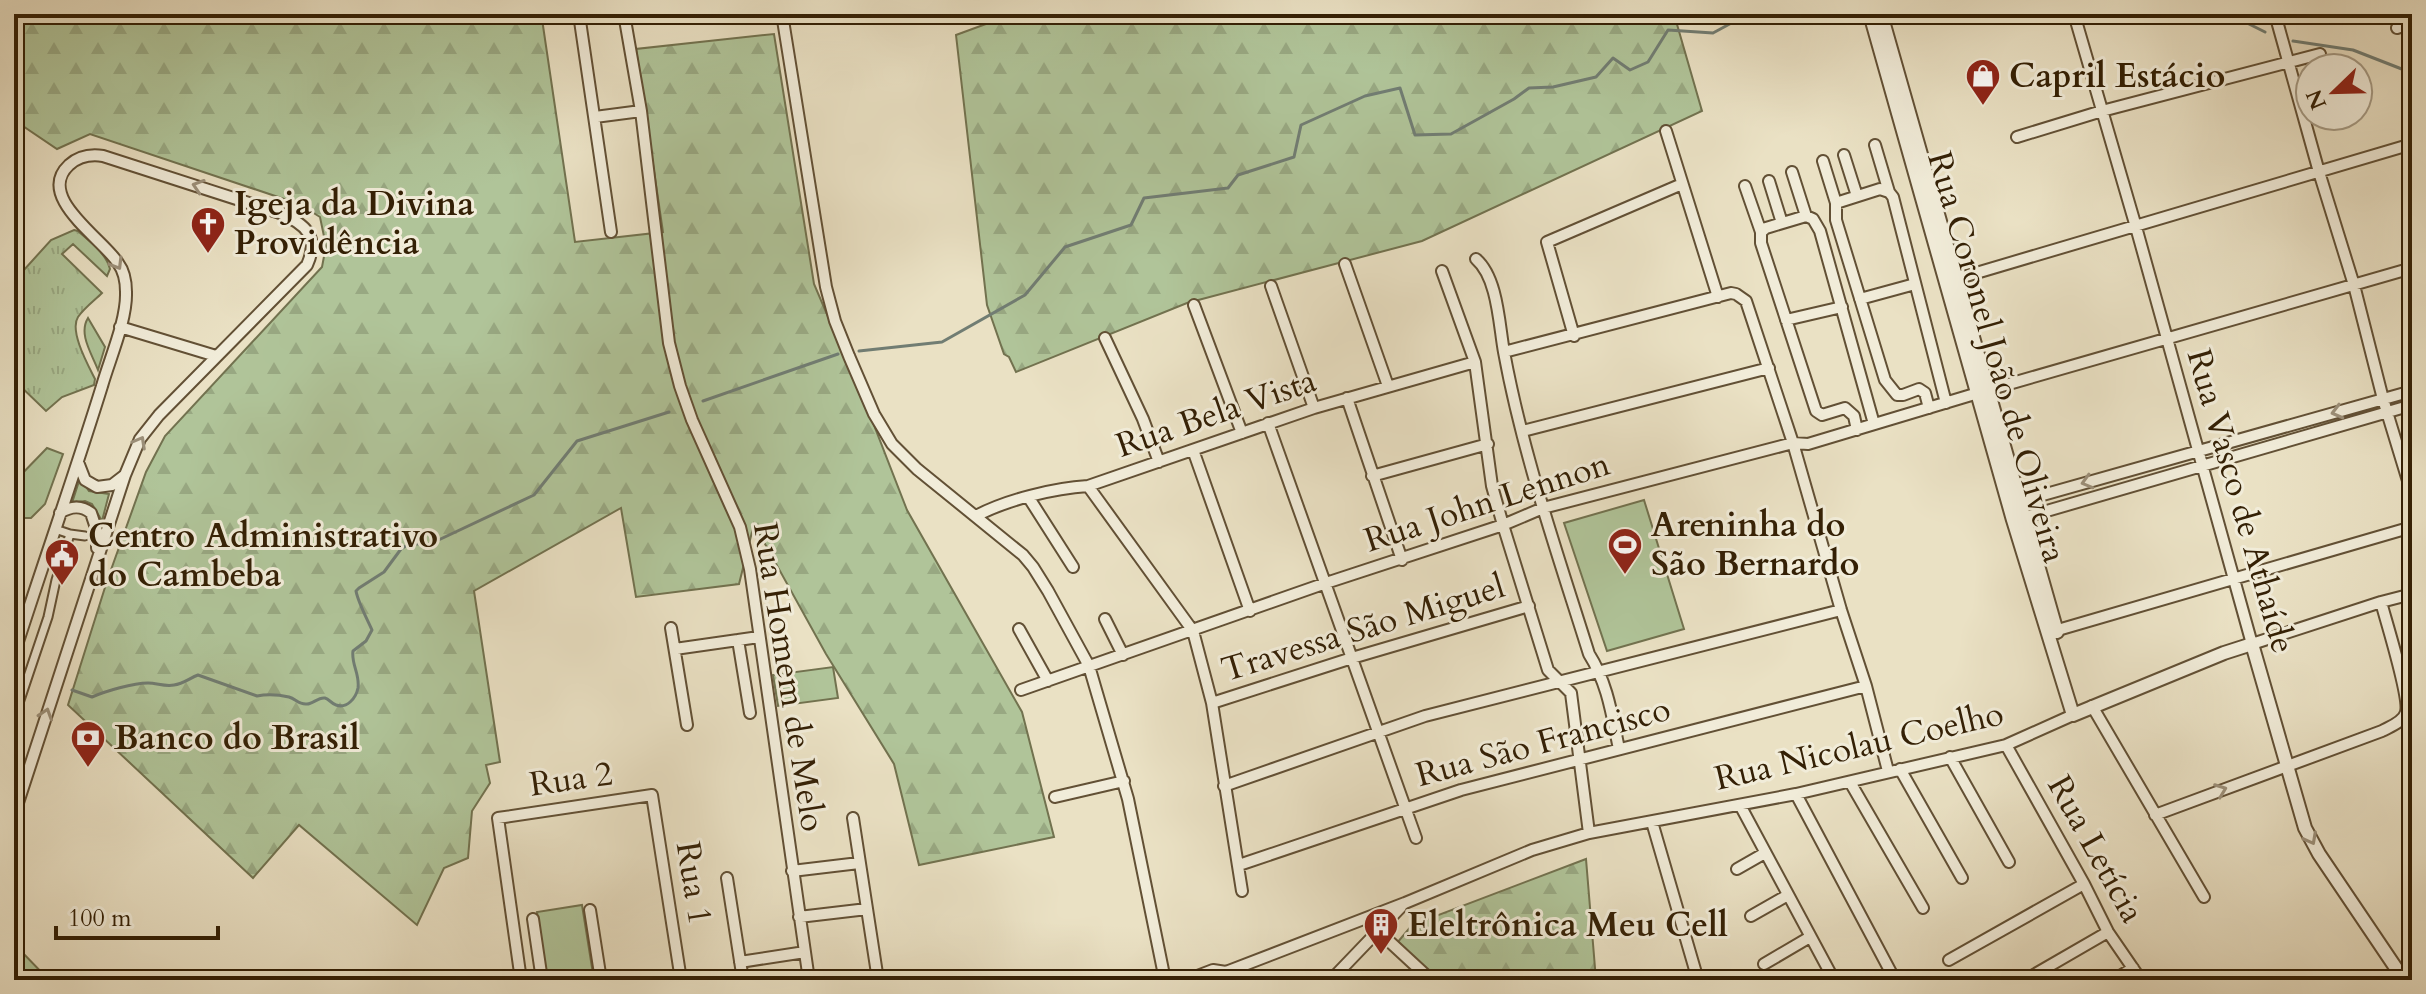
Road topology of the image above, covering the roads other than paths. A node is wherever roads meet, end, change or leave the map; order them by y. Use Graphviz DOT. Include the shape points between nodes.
graph roads {
  1 [pos="624,14"];
  2 [pos="782,14"];
  3 [pos="1870,14"];
  4 [pos="1881,14"];
  5 [pos="2074,14"];
  6 [pos="2275,14"];
  7 [pos="580,21"];
  8 [pos="2412,23"];
  9 [pos="2397,28"];
  10 [pos="2294,60"];
  11 [pos="2290,61"];
  12 [pos="641,111"];
  13 [pos="2102,111"];
  14 [pos="595,117"];
  15 [pos="1666,131"];
  16 [pos="2017,137"];
  17 [pos="2412,144"];
  18 [pos="1875,145"];
  19 [pos="1844,155"];
  20 [pos="1823,161"];
  21 [pos="1792,172"];
  22 [pos="2319,172"];
  23 [pos="1769,181"];
  24 [pos="1682,184"];
  25 [pos="1745,186"];
  26 [pos="1889,192"];
  27 [pos="1857,196"];
  28 [pos="1836,203"];
  29 [pos="1806,216"];
  30 [pos="1782,223"];
  31 [pos="2136,227"];
  32 [pos="611,232"];
  33 [pos="1761,232"];
  34 [pos="1476,259"];
  35 [pos="1345,264"];
  36 [pos="2412,268"];
  37 [pos="1442,271"];
  38 [pos="1956,279"];
  39 [pos="1915,284"];
  40 [pos="2354,285"];
  41 [pos="1271,286"];
  42 [pos="1718,297"];
  43 [pos="1860,299"];
  44 [pos="1194,305"];
  45 [pos="1842,307"];
  46 [pos="1786,320"];
  47 [pos="120,327"];
  48 [pos="1574,336"];
  49 [pos="1105,338"];
  50 [pos="2167,339"];
  51 [pos="1504,352"];
  52 [pos="216,356"];
  53 [pos="1475,362"];
  54 [pos="1769,368"];
  55 [pos="1388,386"];
  56 [pos="1983,391"];
  57 [pos="2412,391"];
  58 [pos="1347,398"];
  59 [pos="2383,399"];
  60 [pos="1946,403"];
  61 [pos="2412,405"];
  62 [pos="1314,408"];
  63 [pos="1929,408"];
  64 [pos="2387,412"];
  65 [pos="1268,423"];
  66 [pos="1874,424"];
  67 [pos="1857,430"];
  68 [pos="1523,431"];
  69 [pos="1242,433"];
  70 [pos="1793,443"];
  71 [pos="1488,444"];
  72 [pos="1193,450"];
  73 [pos="2198,450"];
  74 [pos="78,462"];
  75 [pos="1159,462"];
  76 [pos="2201,464"];
  77 [pos="125,475"];
  78 [pos="1372,476"];
  79 [pos="1088,486"];
  80 [pos="2412,494"];
  81 [pos="1029,498"];
  82 [pos="2014,503"];
  83 [pos="1543,508"];
  84 [pos="60,513"];
  85 [pos="976,516"];
  86 [pos="2019,519"];
  87 [pos="1503,525"];
  88 [pos="2412,527"];
  89 [pos="61,531"];
  90 [pos="70,534"];
  91 [pos="85,536"];
  92 [pos="1402,560"];
  93 [pos="96,562"];
  94 [pos="1073,567"];
  95 [pos="2234,578"];
  96 [pos="1326,583"];
  97 [pos="2412,594"];
  98 [pos="2381,602"];
  99 [pos="1529,606"];
  100 [pos="1841,610"];
  101 [pos="1250,611"];
  102 [pos="1105,619"];
  103 [pos="671,628"];
  104 [pos="1019,629"];
  105 [pos="1193,631"];
  106 [pos="2053,632"];
  107 [pos="759,637"];
  108 [pos="738,640"];
  109 [pos="2252,644"];
  110 [pos="675,649"];
  111 [pos="14,654"];
  112 [pos="1123,655"];
  113 [pos="1352,658"];
  114 [pos="1089,666"];
  115 [pos="1600,671"];
  116 [pos="1048,681"];
  117 [pos="1558,683"];
  118 [pos="1866,686"];
  119 [pos="1021,690"];
  120 [pos="1212,703"];
  121 [pos="2082,711"];
  122 [pos="750,713"];
  123 [pos="14,718"];
  124 [pos="687,725"];
  125 [pos="1377,731"];
  126 [pos="2006,745"];
  127 [pos="1619,749"];
  128 [pos="1950,757"];
  129 [pos="1580,759"];
  130 [pos="2286,766"];
  131 [pos="1900,769"];
  132 [pos="1888,771"];
  133 [pos="1124,781"];
  134 [pos="1850,782"];
  135 [pos="1224,786"];
  136 [pos="1796,794"];
  137 [pos="652,795"];
  138 [pos="1055,797"];
  139 [pos="1740,805"];
  140 [pos="1406,808"];
  141 [pos="14,815"];
  142 [pos="2155,815"];
  143 [pos="853,818"];
  144 [pos="1652,822"];
  145 [pos="1589,833"];
  146 [pos="1416,838"];
  147 [pos="1765,853"];
  148 [pos="2009,862"];
  149 [pos="859,863"];
  150 [pos="1239,865"];
  151 [pos="1737,869"];
  152 [pos="792,871"];
  153 [pos="727,878"];
  154 [pos="1962,878"];
  155 [pos="2084,884"];
  156 [pos="1242,891"];
  157 [pos="1788,895"];
  158 [pos="2204,897"];
  159 [pos="1405,903"];
  160 [pos="1923,908"];
  161 [pos="867,909"];
  162 [pos="590,910"];
  163 [pos="1751,916"];
  164 [pos="799,917"];
  165 [pos="533,919"];
  166 [pos="1378,931"];
  167 [pos="2108,932"];
  168 [pos="1810,937"];
  169 [pos="805,952"];
  170 [pos="1949,960"];
  171 [pos="740,962"];
  172 [pos="1764,964"];
  173 [pos="2133,968"];
  174 [pos="1230,976"];
  175 [pos="521,980"];
  176 [pos="542,980"];
  177 [pos="601,980"];
  178 [pos="681,980"];
  179 [pos="743,980"];
  180 [pos="809,980"];
  181 [pos="878,980"];
  182 [pos="1165,980"];
  183 [pos="1187,980"];
  184 [pos="1331,980"];
  185 [pos="1431,980"];
  186 [pos="1698,980"];
  187 [pos="1834,980"];
  188 [pos="1895,980"];
  189 [pos="2025,980"];
  190 [pos="2114,980"];
  191 [pos="2141,980"];
  192 [pos="2404,980"];
  1 -- 12 [label="street, Rua Homem de Melo"];
  2 -- 85 [label="street" via="826,287 838,330 892,444"];
  3 -- 56 [label="street, Rua Coronel João de Oliveira"];
  4 -- 38 [label="street, Rua Coronel João de Oliveira"];
  5 -- 13 [label="street, Rua Vasco de Athaíde"];
  6 -- 11 [label="street"];
  7 -- 14 [label="street"];
  8 -- 9 [label="street"];
  10 -- 11 [label="street"];
  11 -- 13 [label="street"];
  11 -- 22 [label="street"];
  12 -- 14 [label="street"];
  12 -- 107 [label="street, Rua Homem de Melo" via="669,343 692,420 740,527"];
  13 -- 16 [label="street"];
  13 -- 31 [label="street, Rua Vasco de Athaíde"];
  14 -- 32 [label="street"];
  15 -- 24 [label="street"];
  17 -- 22 [label="street"];
  18 -- 26 [label="street"];
  19 -- 27 [label="street"];
  20 -- 28 [label="street"];
  21 -- 29 [label="street"];
  22 -- 31 [label="street"];
  22 -- 40 [label="street"];
  23 -- 30 [label="street"];
  24 -- 42 [label="street"];
  24 -- 48 [label="street" via="1547,242"];
  25 -- 33 [label="street"];
  26 -- 27 [label="street" via="1880,189"];
  26 -- 39 [label="street"];
  27 -- 28 [label="street"];
  28 -- 43 [label="street" via="1836,220"];
  29 -- 30 [label="street"];
  29 -- 45 [label="street" via="1820,231"];
  30 -- 33 [label="street"];
  31 -- 38 [label="street"];
  31 -- 50 [label="street, Rua Vasco de Athaíde"];
  33 -- 46 [label="street"];
  34 -- 51 [label="street" via="1484,266 1498,309"];
  35 -- 55 [label="street"];
  36 -- 40 [label="street, Rua John Lennon"];
  37 -- 53 [label="street"];
  38 -- 56 [label="street, Rua Coronel João de Oliveira"];
  39 -- 43 [label="street"];
  39 -- 60 [label="street"];
  40 -- 50 [label="street, Rua John Lennon"];
  40 -- 59 [label="street"];
  41 -- 62 [label="street"];
  42 -- 48 [label="street"];
  42 -- 54 [label="street" via="1736,294 1746,301"];
  43 -- 63 [label="street" via="1885,380 1897,395 1919,389"];
  44 -- 69 [label="street"];
  45 -- 46 [label="street"];
  45 -- 66 [label="street"];
  46 -- 67 [label="street" via="1816,411 1822,415 1845,408 1854,416"];
  47 -- 52 [label="street"];
  52 -- 47 [label="street, one-way" via="307,265 313,250 310,235 280,213 103,156 87,156 65,169 59,189 74,216 119,264 127,294"];
  47 -- 74 [label="street"];
  48 -- 51 [label="street"];
  49 -- 75 [label="street"];
  50 -- 56 [label="street, Rua John Lennon"];
  50 -- 73 [label="street, Rua Vasco de Athaíde"];
  51 -- 68 [label="street"];
  77 -- 52 [label="street, one-way" via="140,439"];
  53 -- 55 [label="street, Rua Bela Vista"];
  53 -- 71 [label="street"];
  54 -- 68 [label="street"];
  54 -- 70 [label="street"];
  55 -- 58 [label="street, Rua Bela Vista"];
  56 -- 60 [label="street, Rua John Lennon"];
  56 -- 82 [label="street, Rua Coronel João de Oliveira"];
  57 -- 59 [label="street"];
  58 -- 62 [label="street, Rua Bela Vista"];
  58 -- 78 [label="street"];
  59 -- 64 [label="street"];
  59 -- 73 [label="street, one-way"];
  60 -- 63 [label="street, Rua John Lennon"];
  61 -- 64 [label="street"];
  62 -- 65 [label="street, Rua Bela Vista"];
  63 -- 66 [label="street, Rua John Lennon"];
  64 -- 76 [label="street"];
  64 -- 80 [label="street"];
  65 -- 69 [label="street, Rua Bela Vista"];
  65 -- 96 [label="street"];
  66 -- 67 [label="street, Rua John Lennon"];
  67 -- 70 [label="street, Rua John Lennon"];
  68 -- 83 [label="street"];
  69 -- 72 [label="street, Rua Bela Vista"];
  70 -- 83 [label="street, Rua John Lennon"];
  70 -- 100 [label="street"];
  71 -- 78 [label="street"];
  71 -- 87 [label="street"];
  72 -- 75 [label="street, Rua Bela Vista"];
  72 -- 101 [label="street"];
  73 -- 76 [label="street, Rua Vasco de Athaíde"];
  73 -- 82 [label="street, one-way"];
  74 -- 77 [label="street" via="85,480 97,487 112,485"];
  74 -- 84 [label="street"];
  75 -- 79 [label="street, Rua Bela Vista"];
  76 -- 86 [label="street"];
  76 -- 95 [label="street, Rua Vasco de Athaíde"];
  77 -- 93 [label="street"];
  78 -- 92 [label="street"];
  79 -- 81 [label="street, Rua Bela Vista"];
  79 -- 105 [label="street"];
  81 -- 85 [label="street, Rua Bela Vista"];
  81 -- 94 [label="street"];
  82 -- 86 [label="street, Rua Coronel João de Oliveira"];
  83 -- 87 [label="street, Rua John Lennon"];
  83 -- 115 [label="street" via="1589,654"];
  84 -- 93 [label="street" via="79,507 91,513 97,531"];
  84 -- 111 [label="street"];
  85 -- 114 [label="street" via="1033,567"];
  86 -- 106 [label="street, Rua Coronel João de Oliveira"];
  87 -- 92 [label="street, Rua John Lennon"];
  87 -- 99 [label="street"];
  88 -- 95 [label="street"];
  89 -- 90 [label="street"];
  90 -- 91 [label="street"];
  90 -- 123 [label="street"];
  92 -- 96 [label="street, Rua John Lennon"];
  141 -- 93 [label="street, one-way"];
  95 -- 106 [label="street"];
  95 -- 109 [label="street, Rua Vasco de Athaíde"];
  96 -- 101 [label="street, Rua John Lennon"];
  96 -- 113 [label="street"];
  97 -- 98 [label="street, Rua Nicolau Coelho"];
  98 -- 109 [label="street, Rua Nicolau Coelho"];
  98 -- 130 [label="street" via="2406,712 2382,731"];
  99 -- 113 [label="street, Travessa São Miguel"];
  99 -- 117 [label="street" via="1548,670"];
  100 -- 115 [label="street"];
  100 -- 118 [label="street"];
  101 -- 105 [label="street, Rua John Lennon"];
  102 -- 112 [label="street"];
  103 -- 110 [label="street"];
  104 -- 116 [label="street"];
  105 -- 112 [label="street, Rua John Lennon"];
  105 -- 120 [label="street"];
  106 -- 121 [label="street, Rua Coronel João de Oliveira"];
  107 -- 108 [label="street"];
  107 -- 152 [label="street, Rua Homem de Melo"];
  108 -- 110 [label="street"];
  108 -- 122 [label="street"];
  109 -- 121 [label="street, Rua Nicolau Coelho"];
  109 -- 130 [label="street, Rua Vasco de Athaíde"];
  110 -- 124 [label="street"];
  112 -- 114 [label="street, Rua John Lennon"];
  113 -- 120 [label="street, Travessa São Miguel"];
  113 -- 125 [label="street"];
  114 -- 116 [label="street, Rua John Lennon"];
  114 -- 133 [label="street"];
  115 -- 117 [label="street"];
  115 -- 127 [label="street"];
  116 -- 119 [label="street, Rua John Lennon"];
  117 -- 125 [label="street"];
  117 -- 129 [label="street" via="1571,693"];
  118 -- 127 [label="street, Rua São Francisco"];
  118 -- 132 [label="street"];
  120 -- 135 [label="street"];
  121 -- 126 [label="street, Rua Nicolau Coelho"];
  121 -- 142 [label="street, Rua Coronel João de Oliveira"];
  125 -- 135 [label="street"];
  125 -- 140 [label="street"];
  126 -- 128 [label="street, Rua Nicolau Coelho"];
  126 -- 155 [label="street, Rua Letícia"];
  127 -- 129 [label="street, Rua São Francisco"];
  128 -- 131 [label="street, Rua Nicolau Coelho"];
  128 -- 148 [label="street"];
  129 -- 140 [label="street, Rua São Francisco"];
  129 -- 145 [label="street"];
  142 -- 130 [label="street, one-way"];
  130 -- 192 [label="street, Rua Vasco de Athaíde, one-way" via="2319,854"];
  131 -- 132 [label="street, Rua Nicolau Coelho"];
  131 -- 154 [label="street"];
  132 -- 134 [label="street, Rua Nicolau Coelho"];
  133 -- 138 [label="street"];
  133 -- 182 [label="street"];
  134 -- 136 [label="street, Rua Nicolau Coelho"];
  134 -- 160 [label="street"];
  135 -- 150 [label="street"];
  136 -- 139 [label="street, Rua Nicolau Coelho"];
  136 -- 188 [label="street"];
  137 -- 175 [label="street, Rua 2" via="498,818"];
  137 -- 178 [label="street, Rua 1"];
  139 -- 144 [label="street, Rua Nicolau Coelho"];
  139 -- 147 [label="street"];
  140 -- 146 [label="street"];
  140 -- 150 [label="street, Rua São Francisco"];
  142 -- 158 [label="street, Rua Coronel João de Oliveira"];
  143 -- 149 [label="street"];
  144 -- 145 [label="street, Rua Nicolau Coelho"];
  144 -- 186 [label="street"];
  145 -- 159 [label="street, Rua Nicolau Coelho" via="1532,850"];
  147 -- 151 [label="street"];
  147 -- 157 [label="street"];
  149 -- 152 [label="street"];
  149 -- 161 [label="street"];
  150 -- 156 [label="street"];
  152 -- 164 [label="street, Rua Homem de Melo"];
  153 -- 171 [label="street"];
  155 -- 167 [label="street, Rua Letícia"];
  155 -- 170 [label="street"];
  157 -- 163 [label="street"];
  157 -- 168 [label="street"];
  159 -- 166 [label="street"];
  159 -- 174 [label="street, Rua Nicolau Coelho"];
  161 -- 164 [label="street"];
  161 -- 181 [label="street"];
  162 -- 177 [label="street"];
  164 -- 169 [label="street, Rua Homem de Melo"];
  165 -- 176 [label="street"];
  166 -- 184 [label="street"];
  166 -- 185 [label="street"];
  167 -- 173 [label="street, Rua Letícia"];
  167 -- 189 [label="street"];
  168 -- 172 [label="street"];
  168 -- 187 [label="street"];
  169 -- 171 [label="street"];
  169 -- 180 [label="street, Rua Homem de Melo"];
  171 -- 179 [label="street"];
  173 -- 190 [label="street"];
  173 -- 191 [label="street, Rua Letícia"];
  174 -- 183 [label="street, Rua Nicolau Coelho" via="1213,970"];
}
